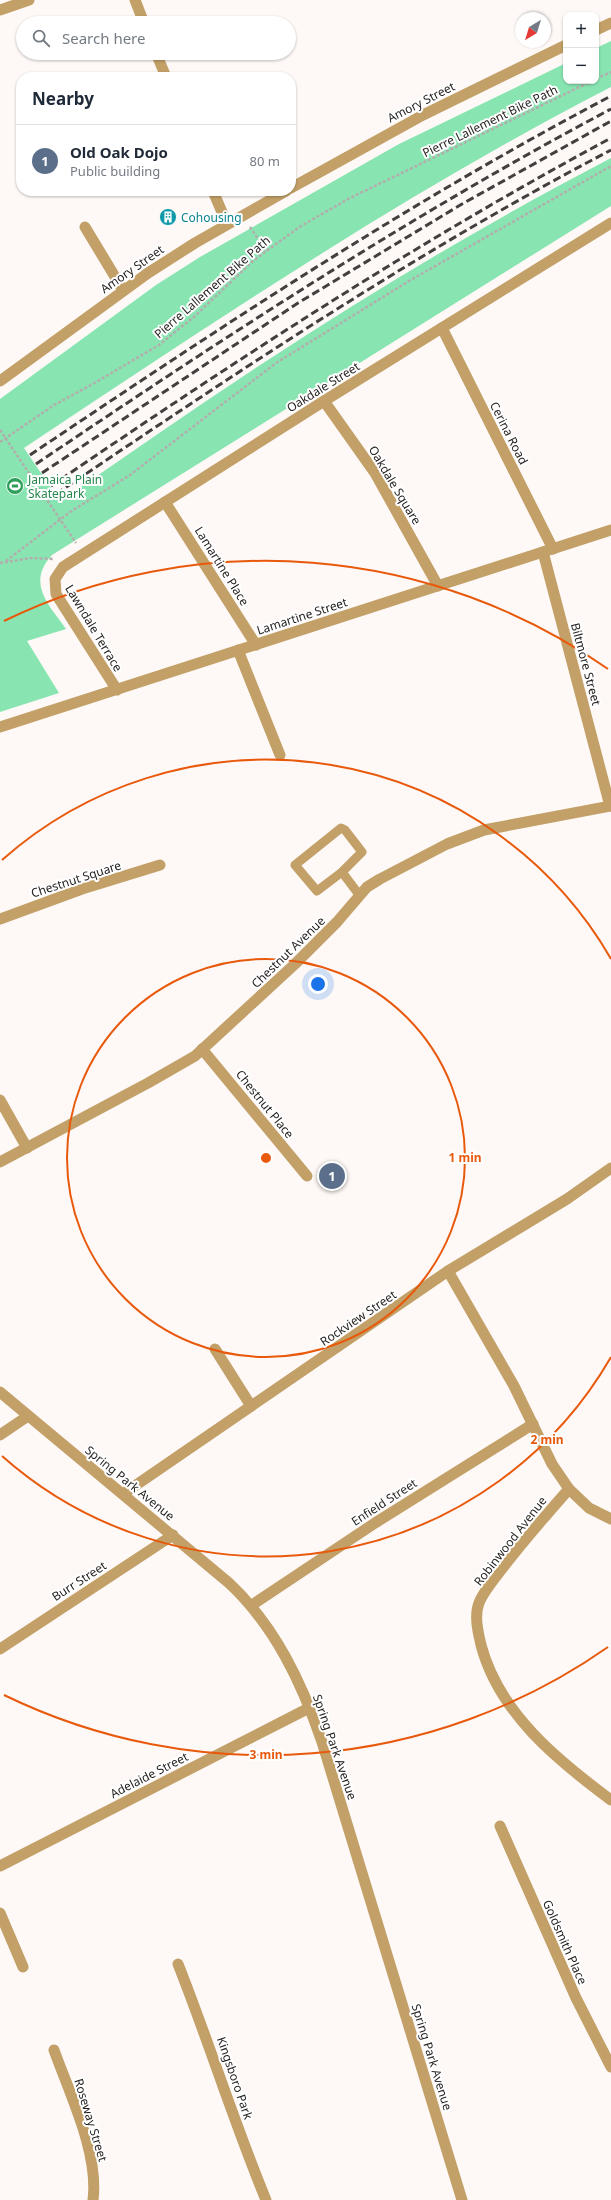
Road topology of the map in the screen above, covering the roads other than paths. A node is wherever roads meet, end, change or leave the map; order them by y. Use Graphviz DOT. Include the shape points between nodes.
graph roads {
  1 [pos="28,0"];
  2 [pos="134,0"];
  3 [pos="0,10"];
  4 [pos="141,16"];
  5 [pos="611,23"];
  6 [pos="599,29"];
  7 [pos="563,46"];
  8 [pos="159,60"];
  9 [pos="164,72"];
  10 [pos="296,185"];
  11 [pos="216,196"];
  12 [pos="277,196"];
  13 [pos="611,223"];
  14 [pos="227,224"];
  15 [pos="85,227"];
  16 [pos="124,290"];
  17 [pos="442,328"];
  18 [pos="1,379"];
  19 [pos="324,401"];
  20 [pos="165,502"];
  21 [pos="611,530"];
  22 [pos="548,550"];
  23 [pos="55,579"];
  24 [pos="438,586"];
  25 [pos="256,645"];
  26 [pos="238,650"];
  27 [pos="117,690"];
  28 [pos="0,727"];
  29 [pos="280,755"];
  30 [pos="611,806"];
  31 [pos="160,865"];
  32 [pos="342,872"];
  33 [pos="360,896"];
  34 [pos="0,919"];
  35 [pos="202,1049"];
  36 [pos="0,1100"];
  37 [pos="27,1148"];
  38 [pos="0,1162"];
  39 [pos="611,1168"];
  40 [pos="307,1176"];
  41 [pos="448,1271"];
  42 [pos="215,1349"];
  43 [pos="0,1392"];
  44 [pos="251,1406"];
  45 [pos="28,1416"];
  46 [pos="533,1424"];
  47 [pos="0,1435"];
  48 [pos="569,1489"];
  49 [pos="122,1494"];
  50 [pos="611,1519"];
  51 [pos="173,1535"];
  52 [pos="252,1605"];
  53 [pos="0,1649"];
  54 [pos="309,1708"];
  55 [pos="611,1800"];
  56 [pos="500,1826"];
  57 [pos="0,1866"];
  58 [pos="0,1913"];
  59 [pos="178,1964"];
  60 [pos="23,1967"];
  61 [pos="54,2050"];
  62 [pos="611,2067"];
  63 [pos="93,2200"];
  64 [pos="266,2200"];
  65 [pos="462,2200"];
  1 -- 3 [label="street"];
  2 -- 4 [label="street"];
  5 -- 6 [label="street"];
  7 -- 10 [label="street, Amory Street" via="412,121"];
  8 -- 9 [label="street"];
  11 -- 14 [label="street"];
  12 -- 14 [label="street, Amory Street"];
  13 -- 17 [label="street, Oakdale Street"];
  14 -- 16 [label="street, Amory Street" via="178,253"];
  15 -- 16 [label="street"];
  16 -- 18 [label="street, Amory Street"];
  17 -- 19 [label="street, Oakdale Street"];
  17 -- 22 [label="street, Cerina Road"];
  19 -- 20 [label="street, Oakdale Street"];
  19 -- 24 [label="street, Oakdale Square" via="375,473"];
  20 -- 23 [label="street, Oakdale Street" via="72,559 60,570"];
  20 -- 25 [label="street, Lamartine Place"];
  21 -- 22 [label="street, Lamartine Street"];
  22 -- 24 [label="street, Lamartine Street"];
  22 -- 30 [label="street, Biltmore Street"];
  23 -- 27 [label="street, Lawndale Terrace" via="55,589 59,598"];
  24 -- 25 [label="street, Lamartine Street"];
  25 -- 26 [label="street, Lamartine Street"];
  26 -- 27 [label="street, Lamartine Street"];
  26 -- 29 [label="street"];
  27 -- 28 [label="street, Lamartine Street"];
  30 -- 33 [label="street, Chestnut Avenue" via="484,830 447,844 380,879"];
  31 -- 34 [label="street, Chestnut Square" via="82,889"];
  32 -- 32 [label="lane" via="362,852 341,828 295,865 317,892"];
  32 -- 33 [label="lane"];
  33 -- 35 [label="street, Chestnut Avenue" via="295,964"];
  35 -- 37 [label="street, Chestnut Avenue" via="195,1056 148,1084"];
  35 -- 40 [label="street, Chestnut Place"];
  36 -- 37 [label="street"];
  37 -- 38 [label="street, Chestnut Avenue"];
  39 -- 41 [label="street, Rockview Street" via="566,1199"];
  41 -- 44 [label="street, Rockview Street"];
  41 -- 46 [label="street" via="490,1342"];
  42 -- 44 [label="street"];
  43 -- 45 [label="street, Spring Park Avenue"];
  44 -- 49 [label="street, Rockview Street"];
  45 -- 47 [label="street"];
  45 -- 49 [label="street, Spring Park Avenue"];
  46 -- 48 [label="street" via="552,1464"];
  46 -- 52 [label="street, Enfield Street" via="375,1523"];
  48 -- 50 [label="street" via="588,1508"];
  48 -- 55 [label="street, Robinwood Avenue" via="492,1581 479,1603 477,1627 485,1659 515,1713 542,1743"];
  49 -- 51 [label="street, Spring Park Avenue"];
  51 -- 52 [label="street, Spring Park Avenue"];
  51 -- 53 [label="street, Burr Street"];
  52 -- 54 [label="street, Spring Park Avenue" via="282,1650"];
  54 -- 57 [label="street, Adelaide Street"];
  54 -- 65 [label="street, Spring Park Avenue" via="328,1759"];
  56 -- 62 [label="street, Goldsmith Place" via="576,1998"];
  58 -- 60 [label="street"];
  59 -- 64 [label="street, Kingsboro Park" via="206,2034 248,2158"];
  61 -- 63 [label="street, Roseway Street" via="84,2134 93,2169"];
}
